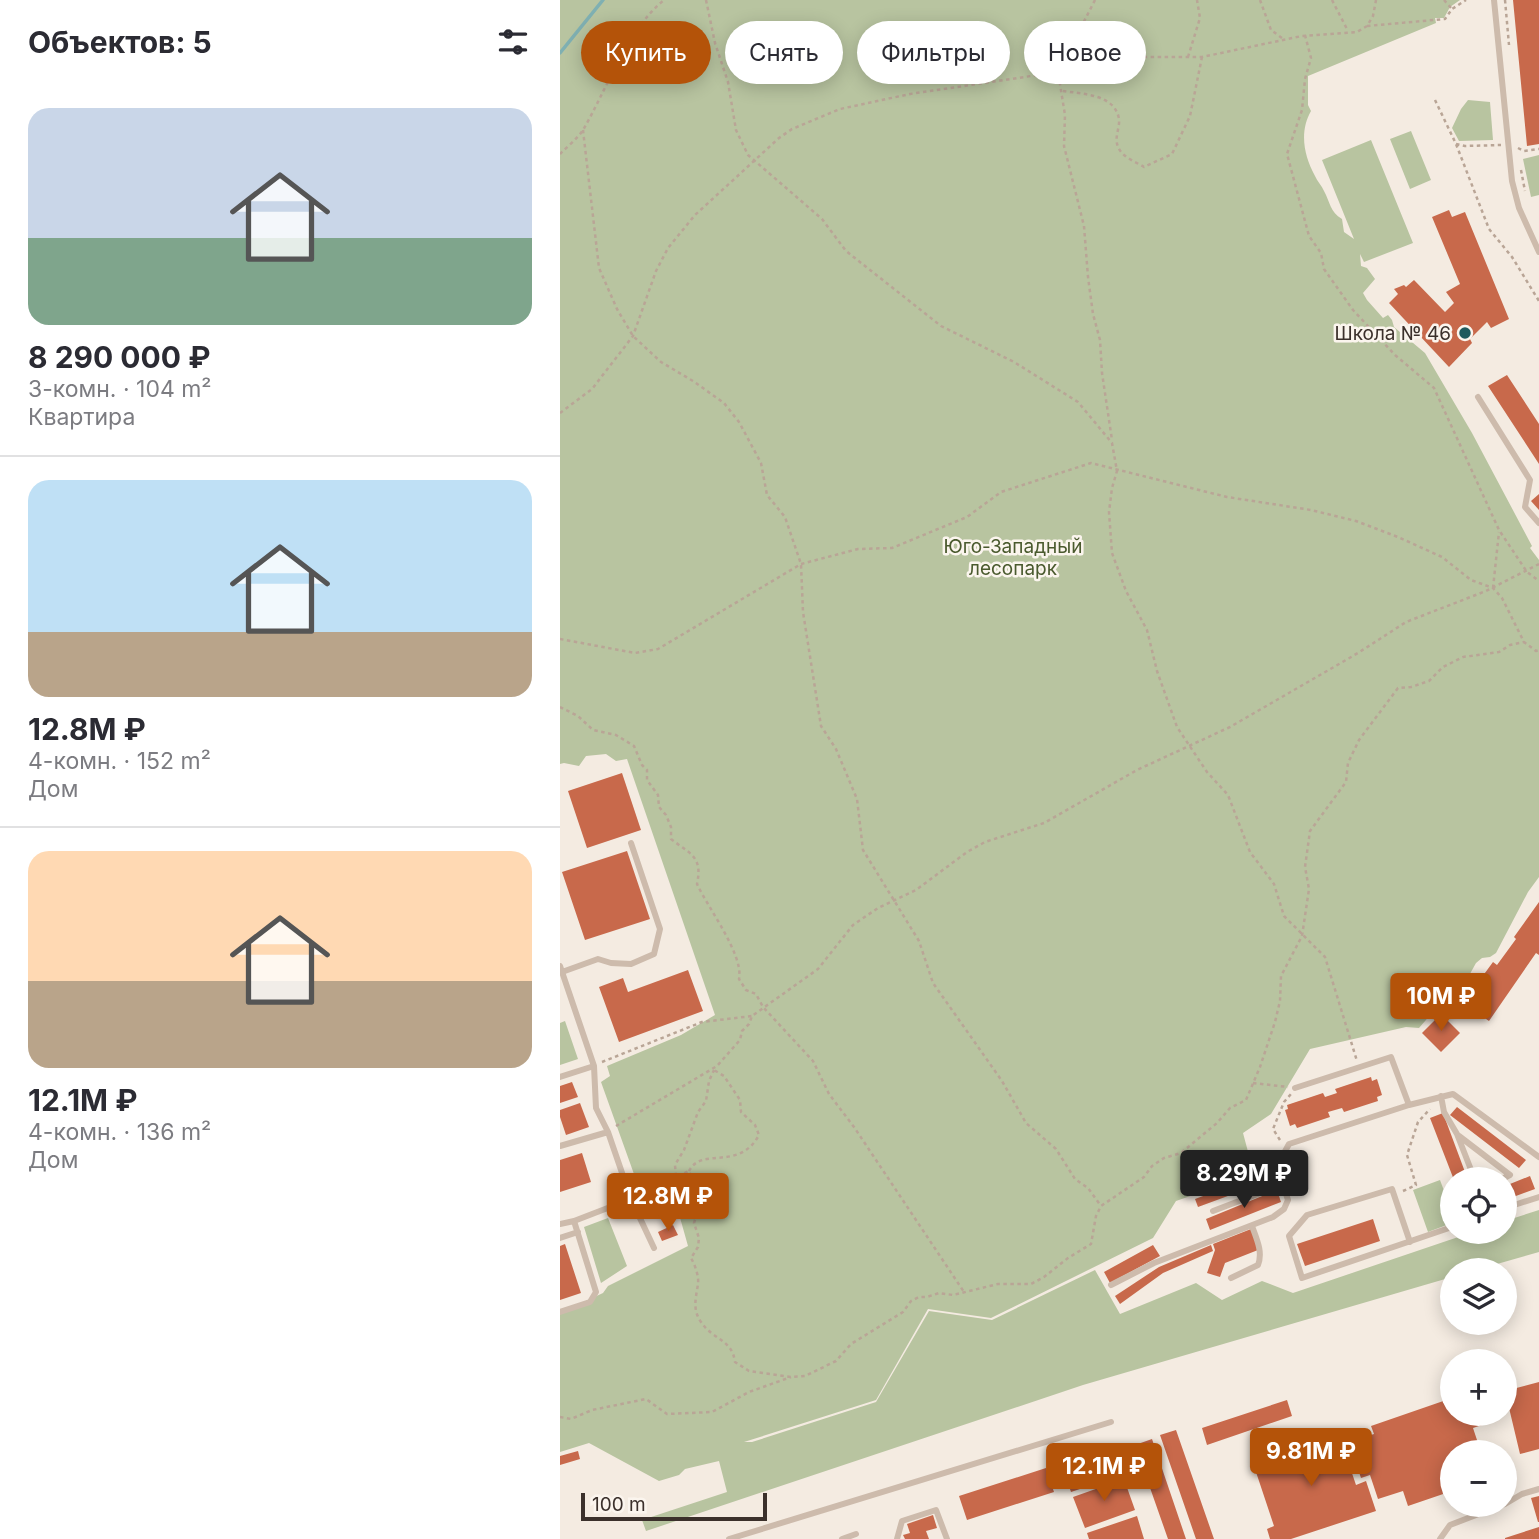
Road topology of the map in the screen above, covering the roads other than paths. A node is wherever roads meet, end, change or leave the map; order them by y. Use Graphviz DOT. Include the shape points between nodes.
graph roads {
  1 [pos="1494,0"];
  2 [pos="1539,253"];
  3 [pos="1478,397"];
  4 [pos="1539,523"];
  5 [pos="631,843"];
  6 [pos="561,969"];
  7 [pos="594,1066"];
  8 [pos="560,1077"];
  9 [pos="1295,1088"];
  10 [pos="1441,1096"];
  11 [pos="1409,1105"];
  12 [pos="608,1132"];
  13 [pos="1457,1134"];
  14 [pos="560,1146"];
  15 [pos="1539,1157"];
  16 [pos="1470,1167"];
  17 [pos="1500,1167"];
  18 [pos="1284,1184"];
  19 [pos="1539,1197"];
  20 [pos="631,1199"];
  21 [pos="1517,1204"];
  22 [pos="1213,1211"];
  23 [pos="574,1221"];
  24 [pos="560,1224"];
  25 [pos="1252,1226"];
  26 [pos="1440,1231"];
  27 [pos="578,1232"];
  28 [pos="560,1238"];
  29 [pos="1410,1242"];
  30 [pos="654,1248"];
  31 [pos="1231,1278"];
  32 [pos="1111,1285"];
  33 [pos="560,1312"];
  34 [pos="1111,1422"];
  35 [pos="1539,1489"];
  36 [pos="1517,1497"];
  37 [pos="1471,1517"];
  38 [pos="856,1534"];
  39 [pos="729,1539"];
  40 [pos="842,1539"];
  41 [pos="897,1539"];
  42 [pos="947,1539"];
  43 [pos="1440,1539"];
  1 -- 2 [label="lane" via="1512,181"];
  3 -- 4 [label="lane" via="1530,480 1525,507"];
  5 -- 6 [label="lane" via="660,929 654,954 632,964 598,959"];
  6 -- 7 [label="lane"];
  7 -- 8 [label="lane"];
  7 -- 12 [label="lane" via="596,1108"];
  9 -- 11 [label="lane" via="1391,1057"];
  10 -- 11 [label="lane"];
  10 -- 13 [label="lane"];
  10 -- 15 [label="lane" via="1453,1094"];
  11 -- 18 [label="lane" via="1289,1144 1277,1166"];
  12 -- 14 [label="lane"];
  12 -- 20 [label="lane"];
  13 -- 16 [label="lane"];
  13 -- 17 [label="lane"];
  18 -- 22 [label="lane"];
  18 -- 25 [label="lane" via="1288,1200 1284,1209"];
  19 -- 21 [label="lane"];
  20 -- 23 [label="lane"];
  20 -- 30 [label="lane"];
  23 -- 24 [label="lane"];
  23 -- 27 [label="lane"];
  25 -- 31 [label="lane" via="1261,1258 1258,1265"];
  25 -- 32 [label="lane" via="1154,1263"];
  26 -- 29 [label="lane"];
  27 -- 28 [label="lane"];
  27 -- 33 [label="lane" via="596,1292 590,1302"];
  29 -- 29 [label="lane" via="1302,1278 1289,1237 1307,1215 1392,1189"];
  34 -- 39 [label="lane"];
  35 -- 36 [label="lane"];
  37 -- 43 [label="lane" via="1450,1525"];
  38 -- 40 [label="lane"];
  41 -- 42 [label="lane" via="902,1521 936,1510"];
}
